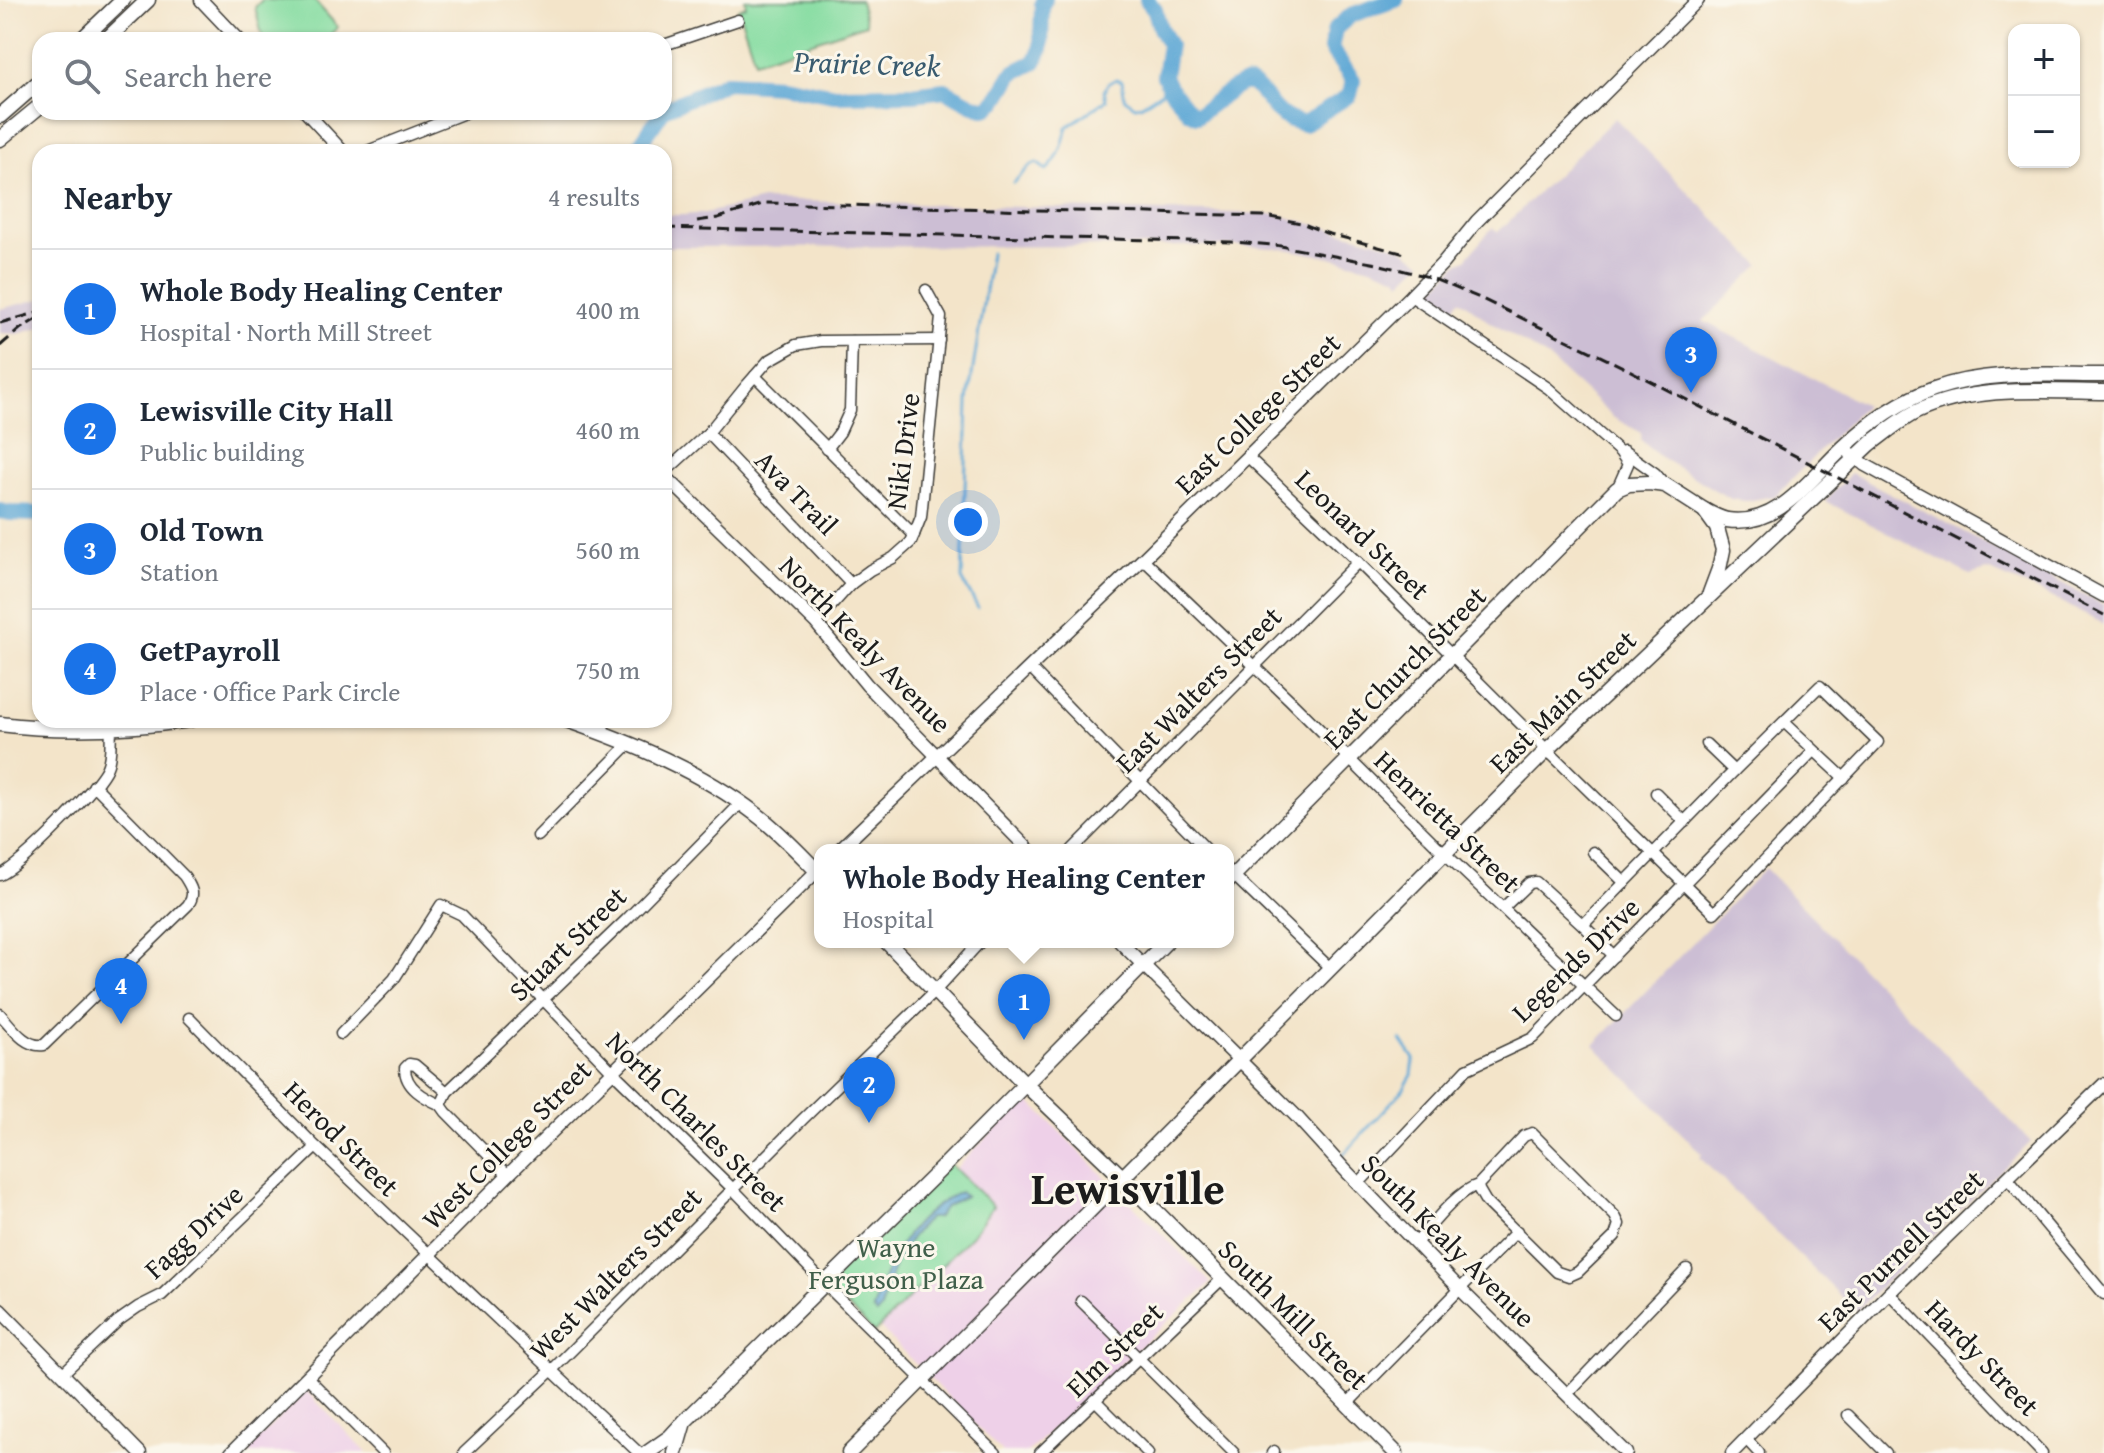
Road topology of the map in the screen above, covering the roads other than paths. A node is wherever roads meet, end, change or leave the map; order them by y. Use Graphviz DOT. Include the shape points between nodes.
graph roads {
  1 [pos="123,0"];
  2 [pos="148,0"];
  3 [pos="201,0"];
  4 [pos="1698,0"];
  5 [pos="738,20"];
  6 [pos="89,32"];
  7 [pos="114,32"];
  8 [pos="231,32"];
  9 [pos="672,42"];
  10 [pos="32,88"];
  11 [pos="32,113"];
  12 [pos="0,116"];
  13 [pos="313,120"];
  14 [pos="447,120"];
  15 [pos="0,139"];
  16 [pos="336,144"];
  17 [pos="385,144"];
  18 [pos="926,290"];
  19 [pos="1411,296"];
  20 [pos="939,340"];
  21 [pos="852,341"];
  22 [pos="2097,375"];
  23 [pos="755,376"];
  24 [pos="2097,392"];
  25 [pos="708,433"];
  26 [pos="1612,444"];
  27 [pos="1843,447"];
  28 [pos="827,449"];
  29 [pos="1247,456"];
  30 [pos="1856,457"];
  31 [pos="672,467"];
  32 [pos="672,482"];
  33 [pos="1665,485"];
  34 [pos="1617,489"];
  35 [pos="1704,510"];
  36 [pos="914,535"];
  37 [pos="1143,559"];
  38 [pos="1358,562"];
  39 [pos="851,584"];
  40 [pos="2104,596"];
  41 [pos="1708,598"];
  42 [pos="816,623"];
  43 [pos="1453,654"];
  44 [pos="1254,667"];
  45 [pos="1030,668"];
  46 [pos="1784,722"];
  47 [pos="0,724"];
  48 [pos="32,727"];
  49 [pos="47,728"];
  50 [pos="120,728"];
  51 [pos="606,728"];
  52 [pos="111,729"];
  53 [pos="629,744"];
  54 [pos="1706,744"];
  55 [pos="1547,750"];
  56 [pos="1814,751"];
  57 [pos="938,756"];
  58 [pos="1349,759"];
  59 [pos="1734,771"];
  60 [pos="1844,778"];
  61 [pos="1139,782"];
  62 [pos="94,785"];
  63 [pos="1656,793"];
  64 [pos="741,803"];
  65 [pos="1685,822"];
  66 [pos="538,836"];
  67 [pos="845,844"];
  68 [pos="1023,844"];
  69 [pos="1078,844"];
  70 [pos="1201,844"];
  71 [pos="1593,852"];
  72 [pos="1445,853"];
  73 [pos="1653,854"];
  74 [pos="814,866"];
  75 [pos="1234,871"];
  76 [pos="0,875"];
  77 [pos="814,876"];
  78 [pos="1234,879"];
  79 [pos="1625,883"];
  80 [pos="1684,885"];
  81 [pos="1503,908"];
  82 [pos="1583,925"];
  83 [pos="893,948"];
  84 [pos="974,948"];
  85 [pos="1126,948"];
  86 [pos="1160,948"];
  87 [pos="1614,956"];
  88 [pos="1143,964"];
  89 [pos="1329,967"];
  90 [pos="1585,986"];
  91 [pos="935,991"];
  92 [pos="542,999"];
  93 [pos="0,1014"];
  94 [pos="1616,1016"];
  95 [pos="189,1018"];
  96 [pos="341,1034"];
  97 [pos="1239,1059"];
  98 [pos="613,1072"];
  99 [pos="1025,1084"];
  100 [pos="2104,1084"];
  101 [pos="447,1092"];
  102 [pos="441,1105"];
  103 [pos="316,1147"];
  104 [pos="508,1175"];
  105 [pos="1122,1177"];
  106 [pos="2008,1179"];
  107 [pos="1358,1184"];
  108 [pos="1478,1185"];
  109 [pos="733,1189"];
  110 [pos="1517,1231"];
  111 [pos="1416,1243"];
  112 [pos="429,1254"];
  113 [pos="1687,1269"];
  114 [pos="1222,1279"];
  115 [pos="825,1284"];
  116 [pos="1461,1290"];
  117 [pos="1889,1293"];
  118 [pos="2104,1294"];
  119 [pos="1081,1301"];
  120 [pos="0,1310"];
  121 [pos="1138,1359"];
  122 [pos="552,1370"];
  123 [pos="62,1374"];
  124 [pos="307,1377"];
  125 [pos="921,1380"];
  126 [pos="1567,1394"];
  127 [pos="1095,1400"];
  128 [pos="1347,1404"];
  129 [pos="1848,1415"];
  130 [pos="684,1422"];
  131 [pos="1746,1439"];
  132 [pos="140,1453"];
  133 [pos="231,1453"];
  134 [pos="383,1453"];
  135 [pos="464,1453"];
  136 [pos="642,1453"];
  137 [pos="675,1453"];
  138 [pos="849,1453"];
  139 [pos="996,1453"];
  140 [pos="1040,1453"];
  141 [pos="1148,1453"];
  142 [pos="1234,1453"];
  143 [pos="1396,1453"];
  144 [pos="1626,1453"];
  145 [pos="1732,1453"];
  146 [pos="1759,1453"];
  147 [pos="1886,1453"];
  148 [pos="2042,1453"];
  1 -- 6 [label="main road"];
  2 -- 7 [label="main road"];
  3 -- 8 [label="street"];
  4 -- 19 [label="street, East College Street" via="1477,221"];
  5 -- 9 [label="street"];
  10 -- 12 [label="main road"];
  11 -- 15 [label="main road"];
  13 -- 16 [label="street"];
  14 -- 17 [label="street"];
  18 -- 20 [label="street, Niki Drive" via="941,317"];
  19 -- 26 [label="street" via="1548,388"];
  19 -- 29 [label="street, East College Street"];
  20 -- 21 [label="street"];
  20 -- 36 [label="street, Niki Drive" via="921,517"];
  21 -- 23 [label="street" via="796,345 768,361"];
  21 -- 28 [label="street" via="850,410"];
  22 -- 24 [label="main road"];
  22 -- 27 [label="main road" via="1996,376 1931,389 1897,406"];
  23 -- 25 [label="street"];
  23 -- 28 [label="street"];
  24 -- 30 [label="main road, East Main Street" via="1968,396 1916,412"];
  25 -- 31 [label="street"];
  25 -- 39 [label="street, Ava Trail"];
  26 -- 33 [label="street"];
  26 -- 34 [label="street" via="1628,464"];
  27 -- 30 [label="street"];
  27 -- 35 [label="main road" via="1784,506 1764,516 1725,520"];
  28 -- 36 [label="street"];
  29 -- 37 [label="street, East College Street"];
  29 -- 38 [label="street, Leonard Street"];
  30 -- 40 [label="street"];
  30 -- 41 [label="main road, East Main Street"];
  32 -- 42 [label="street, North Kealy Avenue"];
  33 -- 34 [label="main road"];
  33 -- 35 [label="main road"];
  34 -- 43 [label="main road, East Church Street"];
  35 -- 41 [label="main road" via="1717,528 1723,550"];
  36 -- 39 [label="street, Niki Drive" via="893,558"];
  37 -- 44 [label="street, Henrietta Street"];
  37 -- 45 [label="street, East College Street"];
  38 -- 43 [label="street, Leonard Street"];
  38 -- 44 [label="street, East Walters Street"];
  39 -- 42 [label="street, Niki Drive"];
  41 -- 55 [label="main road, East Main Street"];
  42 -- 57 [label="street, North Kealy Avenue" via="867,685"];
  43 -- 55 [label="street, Leonard Street"];
  43 -- 58 [label="main road, East Church Street"];
  44 -- 58 [label="street, Henrietta Street"];
  44 -- 61 [label="street, East Walters Street"];
  45 -- 57 [label="street, East College Street"];
  45 -- 61 [label="street"];
  46 -- 56 [label="street"];
  46 -- 59 [label="street"];
  46 -- 60 [label="street" via="1820,686 1878,742"];
  47 -- 48 [label="main road"];
  49 -- 52 [label="main road"];
  50 -- 52 [label="main road"];
  51 -- 53 [label="main road"];
  52 -- 62 [label="street" via="109,762"];
  53 -- 64 [label="main road"];
  53 -- 66 [label="street"];
  54 -- 59 [label="street"];
  55 -- 72 [label="main road, East Main Street"];
  55 -- 73 [label="street, Leonard Street"];
  56 -- 60 [label="street"];
  56 -- 80 [label="street, Legends Drive"];
  57 -- 67 [label="street, East College Street"];
  57 -- 68 [label="street, North Kealy Avenue"];
  58 -- 72 [label="street, Henrietta Street"];
  58 -- 75 [label="main road, East Church Street"];
  59 -- 65 [label="street"];
  60 -- 80 [label="street, Leonard Street" via="1714,913"];
  61 -- 69 [label="street, East Walters Street"];
  61 -- 70 [label="street"];
  62 -- 76 [label="street" via="73,811"];
  62 -- 93 [label="street" via="184,876 192,899 44,1045 29,1044"];
  63 -- 65 [label="street"];
  64 -- 74 [label="main road"];
  64 -- 92 [label="street, Stuart Street"];
  65 -- 73 [label="street"];
  71 -- 79 [label="street"];
  72 -- 81 [label="street, Henrietta Street"];
  72 -- 89 [label="main road, East Main Street"];
  73 -- 79 [label="street"];
  73 -- 80 [label="street, Leonard Street"];
  77 -- 98 [label="street, West College Street"];
  78 -- 89 [label="street"];
  79 -- 82 [label="street"];
  80 -- 87 [label="street, Legends Drive"];
  81 -- 82 [label="street" via="1536,882"];
  81 -- 90 [label="street, Henrietta Street"];
  82 -- 87 [label="street"];
  83 -- 91 [label="main road, South Mill Street"];
  84 -- 91 [label="street"];
  85 -- 88 [label="street"];
  86 -- 88 [label="main road"];
  87 -- 90 [label="street, Legends Drive"];
  88 -- 97 [label="street"];
  88 -- 99 [label="main road"];
  89 -- 97 [label="main road, East Main Street"];
  90 -- 94 [label="street, Henrietta Street"];
  90 -- 107 [label="street, Legends Drive" via="1533,1038 1467,1069"];
  91 -- 99 [label="main road, South Mill Street"];
  91 -- 109 [label="street, West Walters Street"];
  92 -- 96 [label="street, North Charles Street" via="462,915 441,905 394,979"];
  92 -- 98 [label="street, North Charles Street"];
  92 -- 101 [label="street, Stuart Street"];
  95 -- 103 [label="street, Herod Street"];
  97 -- 105 [label="main road, East Main Street"];
  97 -- 107 [label="street, South Kealy Avenue"];
  98 -- 104 [label="street, West College Street"];
  98 -- 109 [label="street, North Charles Street"];
  99 -- 105 [label="main road, South Mill Street"];
  99 -- 115 [label="main road"];
  100 -- 106 [label="street, East Purnell Street"];
  101 -- 102 [label="street, Stuart Street"];
  101 -- 102 [label="street" via="415,1065 405,1068 419,1094"];
  102 -- 104 [label="street"];
  103 -- 112 [label="street, Herod Street"];
  103 -- 123 [label="street, Fagg Drive" via="162,1295 118,1321"];
  104 -- 112 [label="street, West College Street"];
  105 -- 114 [label="main road, South Mill Street"];
  105 -- 125 [label="main road, East Main Street"];
  106 -- 117 [label="street, East Purnell Street"];
  106 -- 118 [label="street"];
  107 -- 111 [label="street, South Kealy Avenue"];
  108 -- 110 [label="street" via="1486,1202"];
  108 -- 110 [label="street" via="1532,1133 1619,1224 1615,1236 1569,1276 1557,1272"];
  108 -- 111 [label="street" via="1455,1201"];
  109 -- 115 [label="street, North Charles Street"];
  109 -- 122 [label="street, West Walters Street"];
  110 -- 116 [label="street"];
  111 -- 116 [label="street, South Kealy Avenue"];
  112 -- 122 [label="street, Herod Street"];
  112 -- 124 [label="street, West College Street"];
  113 -- 126 [label="street"];
  114 -- 121 [label="street, Elm Street"];
  114 -- 128 [label="main road, South Mill Street"];
  115 -- 125 [label="street, North Charles Street"];
  115 -- 130 [label="main road"];
  116 -- 126 [label="street, South Kealy Avenue"];
  116 -- 128 [label="street"];
  117 -- 131 [label="street, East Purnell Street"];
  117 -- 148 [label="street, Hardy Street"];
  119 -- 121 [label="street"];
  120 -- 123 [label="street"];
  121 -- 127 [label="street, Elm Street"];
  121 -- 142 [label="street"];
  122 -- 135 [label="street, West Walters Street"];
  122 -- 136 [label="street, Herod Street"];
  123 -- 132 [label="street"];
  124 -- 133 [label="street, West College Street"];
  124 -- 134 [label="street"];
  125 -- 138 [label="main road, East Main Street"];
  125 -- 139 [label="street, North Charles Street"];
  126 -- 144 [label="street, South Kealy Avenue"];
  127 -- 140 [label="street, Elm Street"];
  127 -- 141 [label="street"];
  128 -- 143 [label="main road, South Mill Street"];
  129 -- 147 [label="street"];
  130 -- 136 [label="main road"];
  130 -- 137 [label="main road"];
  131 -- 145 [label="street, East Purnell Street"];
  131 -- 146 [label="street"];
}
